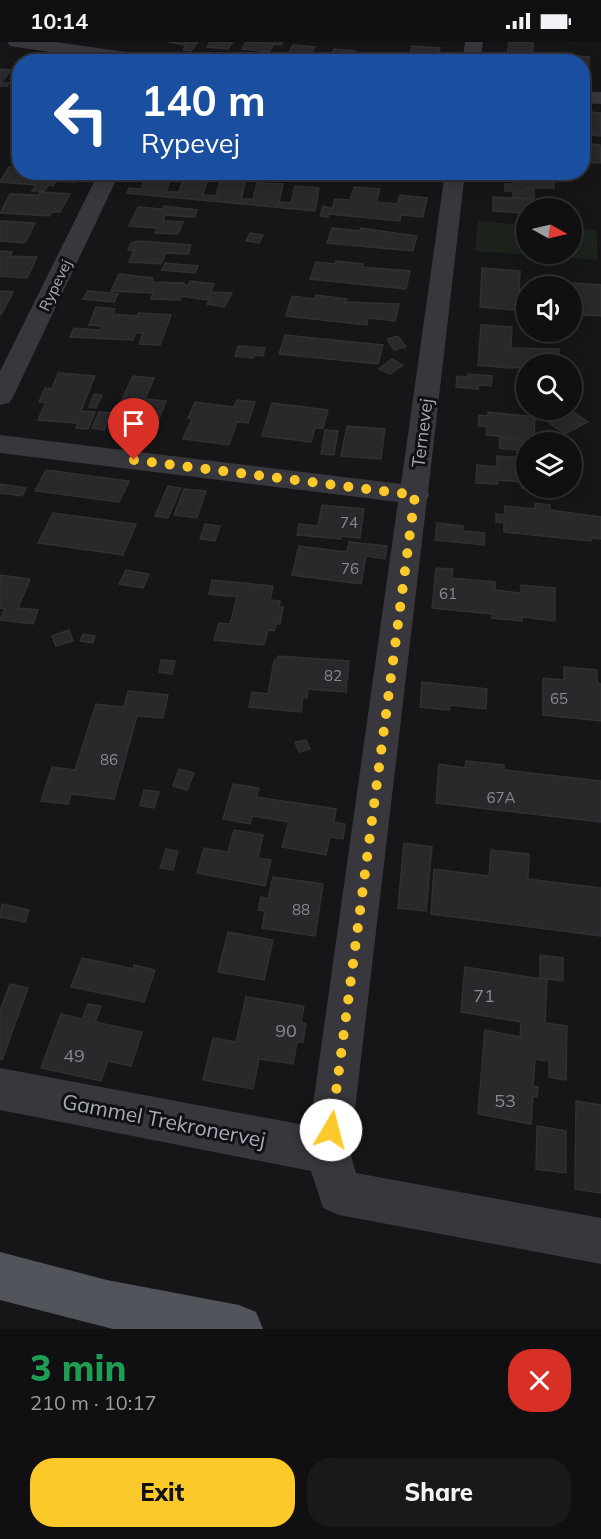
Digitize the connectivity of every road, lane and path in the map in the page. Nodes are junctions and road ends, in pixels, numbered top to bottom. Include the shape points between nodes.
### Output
1 (16, 42) edge
2 (104, 54) edge
3 (106, 180) edge
4 (454, 180) edge
5 (0, 396) edge
6 (0, 444) edge
7 (415, 495) junction
8 (0, 1089) edge
9 (334, 1172) junction
10 (601, 1241) edge
11 (0, 1276) edge
12 (239, 1329) edge

1 - 2 street
3 - 5 street, Rypevej
4 - 7 street, Ternevej
6 - 7 street
7 - 9 street, Ternevej
8 - 9 street, Gammel Trekronervej
9 - 10 street, Gammel Trekronervej
11 - 12 main road via 107,1304

